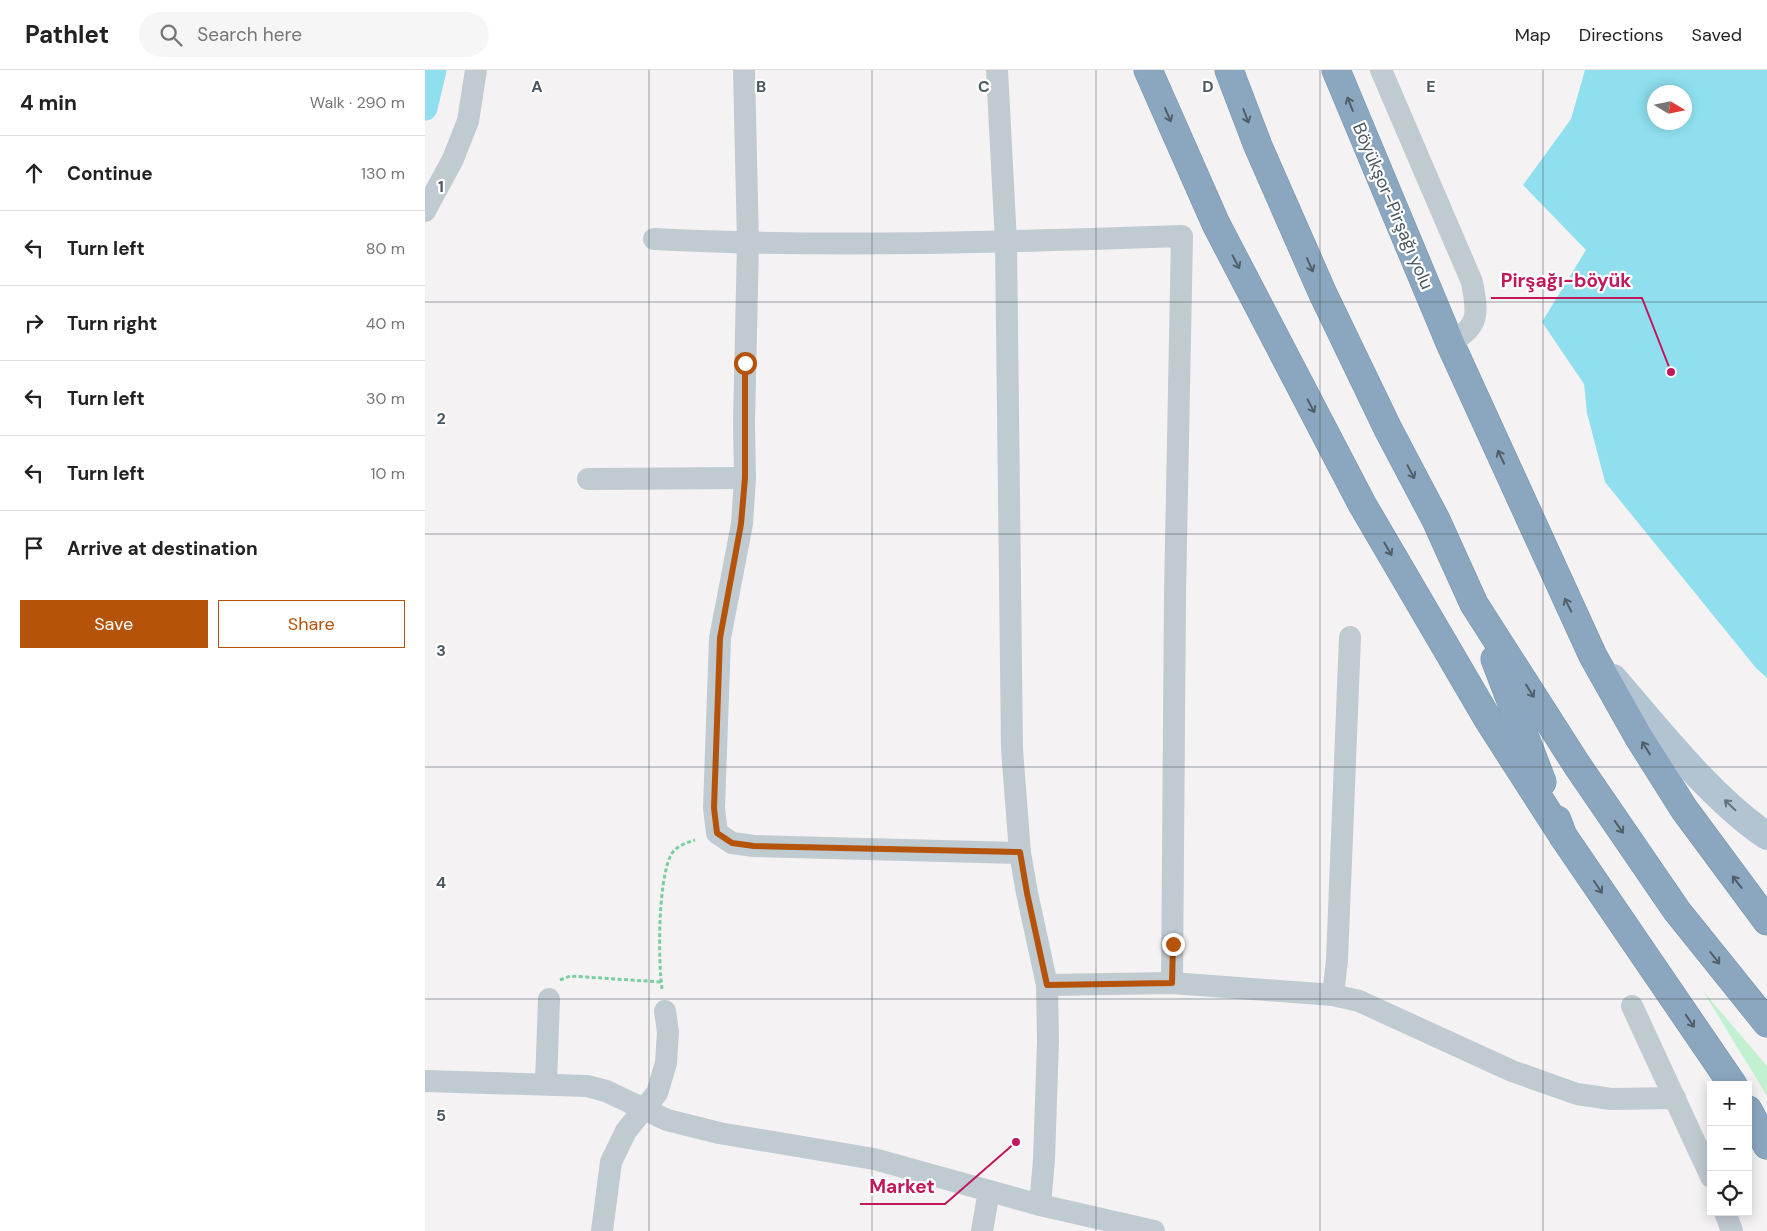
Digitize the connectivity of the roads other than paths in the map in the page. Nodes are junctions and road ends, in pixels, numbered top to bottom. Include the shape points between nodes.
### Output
1 (476, 70) edge
2 (744, 70) edge
3 (997, 70) edge
4 (1148, 70) edge
5 (1229, 70) edge
6 (1336, 70) edge
7 (1381, 70) edge
8 (425, 211) edge
9 (654, 238) dead end
10 (1007, 242) junction
11 (748, 244) junction
12 (1450, 343) junction
13 (745, 478) junction
14 (588, 479) dead end
15 (1474, 604) junction
16 (1350, 637) dead end
17 (1593, 656) junction
18 (1563, 836) junction
19 (1767, 836) edge
20 (1020, 852) junction
21 (1767, 921) edge
22 (1172, 983) junction
23 (1047, 985) junction
24 (1333, 995) junction
25 (549, 999) road end
26 (1632, 1006) dead end
27 (665, 1011) road end
28 (1767, 1023) edge
29 (425, 1081) edge
30 (1730, 1081) edge
31 (546, 1083) junction
32 (1675, 1098) junction
33 (645, 1109) junction
34 (1752, 1117) edge
35 (1767, 1145) edge
36 (1708, 1171) edge
37 (989, 1192) junction
38 (1040, 1204) junction
39 (1726, 1216) edge
40 (602, 1231) edge
41 (982, 1231) edge
42 (1154, 1231) edge
43 (1732, 1231) edge

1 - 8 street via 468,121 453,159
2 - 11 street
3 - 10 street
4 -> 18 highway via 1216,224 1362,504 1489,721
5 -> 15 highway via 1258,146 1319,285 1388,429 1437,520
12 -> 6 highway, Böyükşor-Pirşağı yolu
7 - 12 street via 1472,282 1476,303 1474,322 1467,333
9 - 11 street
10 - 11 street
10 - 20 street via 1012,749
10 - 22 street via 1182,236
11 - 13 street
17 -> 12 highway, Böyükşor-Pirşağı yolu
13 - 14 street
13 - 20 street via 741,524 720,638 714,808 717,833 732,843 754,846
15 - 18 highway
15 -> 28 highway via 1577,765 1677,911
16 - 24 street
19 -> 17 main road via 1749,824 1682,758
21 -> 17 highway, Böyükşor-Pirşağı yolu via 1684,809
18 -> 30 highway
20 - 23 street
22 - 23 street
22 - 24 street
23 - 38 street via 1047,1081
24 - 32 street via 1359,1001 1512,1071 1577,1094 1611,1099
25 - 31 street
26 - 32 street
27 - 33 street via 668,1032 666,1063 657,1092
29 - 31 street
31 - 33 street via 587,1086
32 - 36 street
33 - 37 street via 667,1120 711,1131 874,1160
33 - 40 street via 626,1131 611,1162
34 - 35 highway
37 - 38 street
37 - 41 street
38 - 42 street
39 - 43 street

